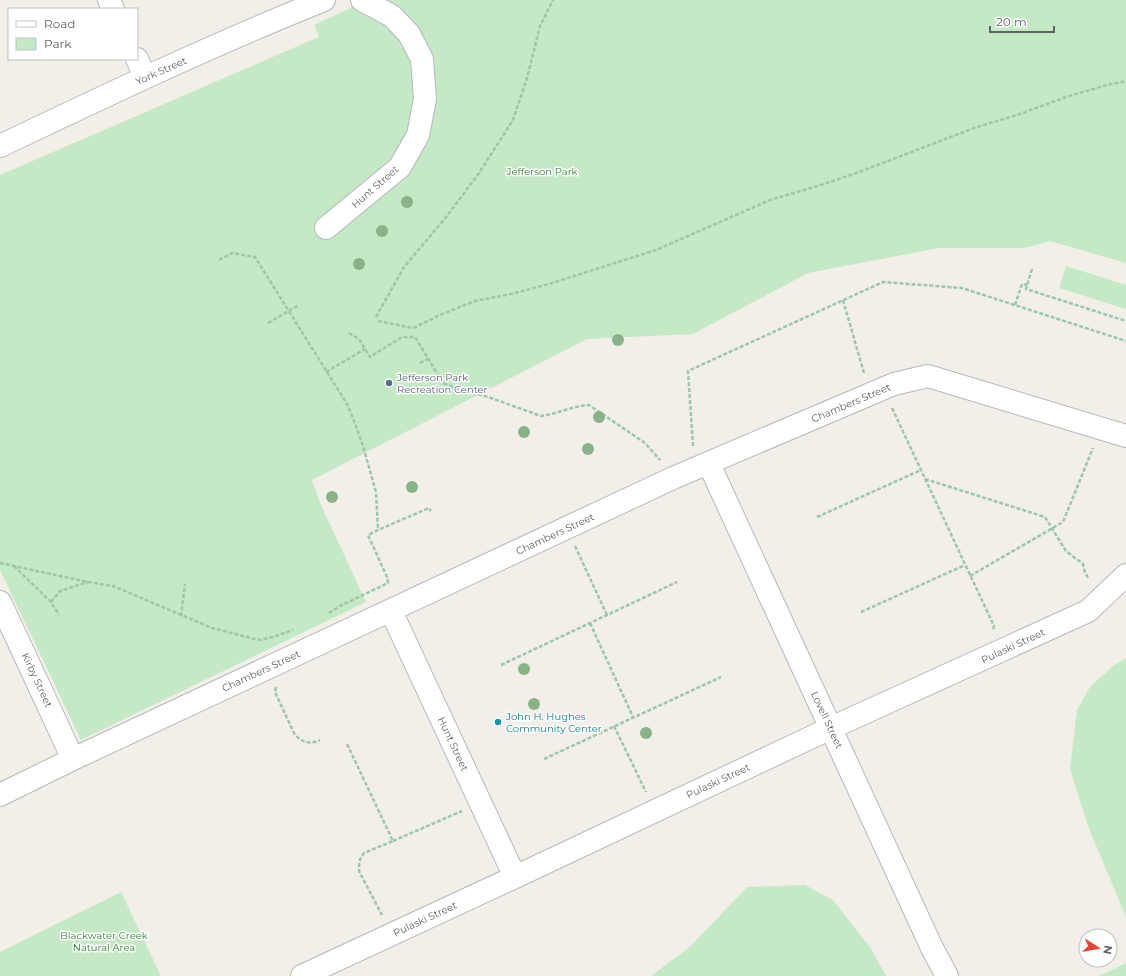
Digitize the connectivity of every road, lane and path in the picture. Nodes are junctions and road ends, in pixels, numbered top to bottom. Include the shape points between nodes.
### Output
1 (324, 0) edge
2 (362, 0) edge
3 (554, 0) edge
4 (141, 68) edge
5 (1126, 81) edge
6 (0, 146) edge
7 (326, 228) dead end
8 (219, 260) dead end
9 (1032, 269) dead end
10 (1027, 285) junction
11 (843, 300) junction
12 (299, 305) dead end
13 (1015, 305) junction
14 (288, 311) junction
15 (376, 317) dead end
16 (378, 321) dead end
17 (1126, 321) edge
18 (268, 323) dead end
19 (349, 333) dead end
20 (1126, 340) edge
21 (365, 349) junction
22 (428, 359) junction
23 (420, 363) dead end
24 (326, 372) junction
25 (864, 373) dead end
26 (891, 407) dead end
27 (1126, 436) edge
28 (1096, 442) dead end
29 (701, 458) junction
30 (660, 460) dead end
31 (921, 470) junction
32 (924, 479) junction
33 (431, 511) dead end
34 (817, 517) dead end
35 (1052, 528) junction
36 (378, 530) junction
37 (574, 544) dead end
38 (0, 563) edge
39 (965, 565) junction
40 (14, 566) junction
41 (1126, 575) edge
42 (970, 576) junction
43 (1096, 580) dead end
44 (88, 582) junction
45 (677, 582) dead end
46 (185, 584) dead end
47 (0, 602) edge
48 (51, 602) junction
49 (391, 611) junction
50 (861, 612) dead end
51 (327, 614) dead end
52 (59, 615) dead end
53 (607, 615) junction
54 (181, 616) junction
55 (590, 623) junction
56 (293, 630) dead end
57 (993, 636) dead end
58 (501, 665) dead end
59 (721, 677) dead end
60 (276, 687) dead end
61 (633, 718) junction
62 (614, 726) junction
63 (831, 728) junction
64 (320, 740) dead end
65 (347, 744) dead end
66 (73, 759) junction
67 (544, 759) dead end
68 (0, 795) edge
69 (648, 797) dead end
70 (463, 811) dead end
71 (393, 841) junction
72 (515, 877) junction
73 (384, 916) dead end
74 (302, 976) edge
75 (947, 976) edge

1 - 4 street, York Street
2 - 7 street, Hunt Street via 392,16 409,34 422,59 424,98 418,135 400,167
3 - 15 path via 540,26 513,120 479,173 404,267
4 - 6 street, York Street
5 - 16 path via 1066,97 974,128 854,174 770,200 656,250 549,284 475,301 440,314 413,328
8 - 14 path via 232,253 255,257
9 - 10 path
10 - 13 path via 1022,284
10 - 17 path via 1026,289
11 - 13 path via 883,282 962,288
11 - 25 path
11 - 29 path via 688,371
12 - 14 path
13 - 20 path
14 - 18 path
14 - 24 path
19 - 21 path via 359,339
21 - 22 path via 370,357 402,337 415,337
21 - 24 path
22 - 23 path
22 - 30 path via 443,383 541,416 589,405 645,443
24 - 36 path via 347,404 363,446 376,492
26 - 31 path
27 - 29 street, Chambers Street via 928,376 894,384
28 - 35 path via 1063,522
29 - 49 street, Chambers Street via 673,478
29 - 63 street, Lovell Street
31 - 32 path
31 - 34 path
32 - 35 path via 1045,517
32 - 39 path
33 - 36 path via 429,508
35 - 42 path
35 - 43 path via 1066,551 1083,564 1084,572 1091,580
36 - 51 path via 368,535 388,584
37 - 53 path
38 - 40 path
39 - 42 path
39 - 50 path
40 - 44 path
40 - 48 path
41 - 63 street, Pulaski Street via 1088,611
42 - 57 path via 994,626
44 - 48 path via 60,591
44 - 54 path via 113,586
45 - 53 path
46 - 54 path
47 - 66 street, Kirby Street
48 - 52 path
49 - 66 street, Chambers Street
49 - 72 street, Hunt Street
53 - 55 path
54 - 56 path via 212,628 259,640
55 - 58 path
55 - 61 path
59 - 61 path
60 - 64 path via 275,692 298,738 312,743
61 - 62 path
62 - 67 path
62 - 69 path
63 - 72 street, Pulaski Street
63 - 75 street, Lovell Street
65 - 71 path
66 - 68 street, Chambers Street
70 - 71 path
71 - 73 path via 364,853 359,863 359,871
72 - 74 street, Pulaski Street

